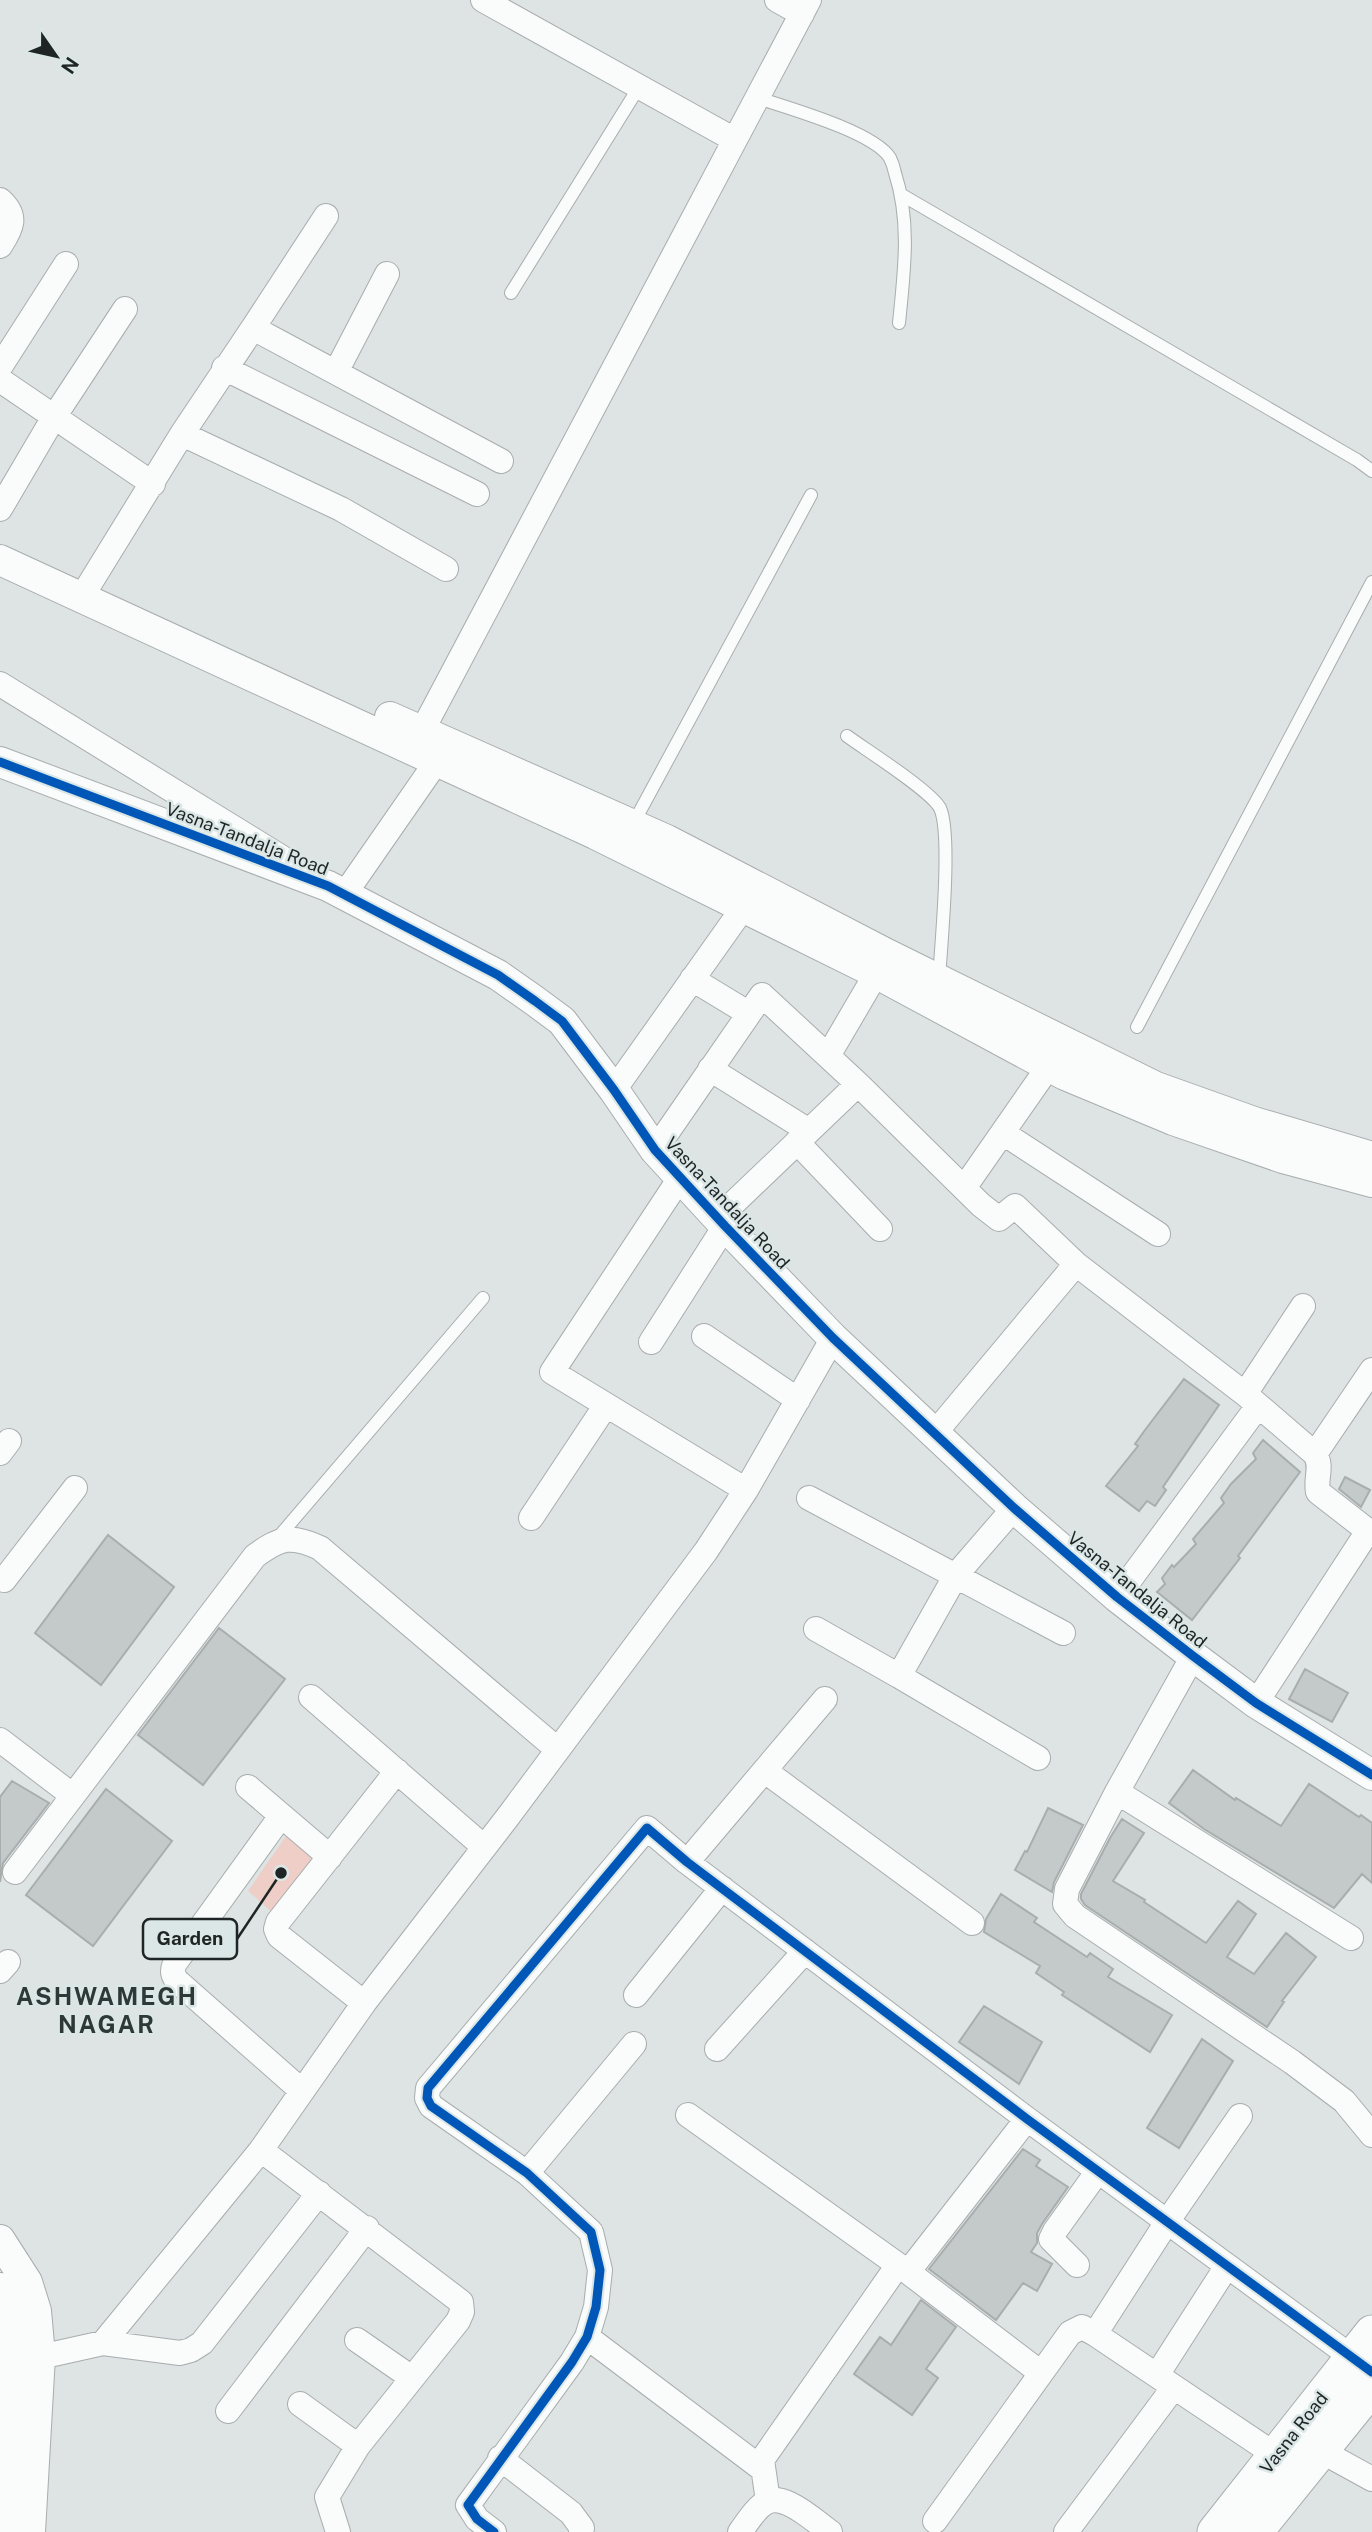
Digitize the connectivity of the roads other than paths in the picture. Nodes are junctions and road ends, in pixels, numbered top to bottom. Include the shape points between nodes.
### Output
1 (483, 0) edge
2 (777, 0) edge
3 (805, 7) edge
4 (639, 87) junction
5 (758, 98) junction
6 (735, 140) junction
7 (902, 195) junction
8 (0, 200) edge
9 (326, 216) dead end
10 (0, 246) edge
11 (66, 264) dead end
12 (387, 274) dead end
13 (511, 293) dead end
14 (125, 309) dead end
15 (899, 323) dead end
16 (253, 328) junction
17 (0, 366) edge
18 (224, 368) junction
19 (336, 372) junction
20 (0, 380) edge
21 (54, 417) junction
22 (183, 434) junction
23 (502, 461) dead end
24 (1372, 471) edge
25 (152, 484) junction
26 (477, 494) dead end
27 (811, 495) dead end
28 (0, 509) edge
29 (14, 564) edge
30 (446, 569) dead end
31 (1372, 582) edge
32 (89, 585) junction
33 (0, 684) edge
34 (422, 731) junction
35 (847, 736) dead end
36 (437, 761) junction
37 (0, 762) edge
38 (633, 824) junction
39 (336, 891) junction
40 (743, 908) junction
41 (876, 974) junction
42 (692, 979) junction
43 (939, 980) junction
44 (748, 1013) junction
45 (1137, 1027) dead end
46 (828, 1056) junction
47 (1049, 1066) junction
48 (710, 1069) junction
49 (858, 1084) junction
50 (614, 1090) junction
51 (1003, 1133) junction
52 (803, 1137) junction
53 (655, 1150) junction
54 (1372, 1157) edge
55 (680, 1178) junction
56 (1372, 1182) edge
57 (964, 1188) junction
58 (721, 1222) junction
59 (880, 1229) dead end
60 (1158, 1234) dead end
61 (1076, 1264) junction
62 (483, 1298) dead end
63 (1303, 1306) dead end
64 (704, 1336) dead end
65 (833, 1338) junction
66 (651, 1342) dead end
67 (1372, 1370) edge
68 (798, 1399) junction
69 (1252, 1400) junction
70 (607, 1405) junction
71 (934, 1434) junction
72 (1315, 1454) junction
73 (75, 1488) dead end
74 (746, 1490) junction
75 (808, 1498) dead end
76 (1014, 1508) junction
77 (531, 1518) dead end
78 (1370, 1532) edge
79 (275, 1542) junction
80 (956, 1575) junction
81 (0, 1578) edge
82 (1117, 1597) junction
83 (816, 1629) dead end
84 (1063, 1633) dead end
85 (1193, 1656) junction
86 (899, 1676) junction
87 (311, 1697) dead end
88 (825, 1699) dead end
89 (1256, 1703) junction
90 (0, 1740) edge
91 (557, 1749) junction
92 (1038, 1758) dead end
93 (765, 1771) junction
94 (397, 1772) junction
95 (1372, 1775) edge
96 (248, 1787) dead end
97 (1117, 1792) junction
98 (72, 1795) junction
99 (281, 1816) junction
100 (484, 1847) junction
101 (330, 1857) junction
102 (687, 1862) junction
103 (15, 1872) dead end
104 (722, 1888) junction
105 (972, 1923) dead end
106 (1351, 1938) dead end
107 (805, 1951) junction
108 (636, 1994) dead end
109 (364, 2003) junction
110 (634, 2044) dead end
111 (717, 2049) dead end
112 (302, 2091) junction
113 (688, 2115) dead end
114 (1240, 2116) dead end
115 (1027, 2119) junction
116 (1372, 2135) edge
117 (261, 2150) junction
118 (1098, 2171) junction
119 (527, 2173) junction
120 (319, 2193) junction
121 (1167, 2222) junction
122 (367, 2228) junction
123 (0, 2240) edge
124 (1077, 2264) dead end
125 (1227, 2266) junction
126 (903, 2268) junction
127 (0, 2288) edge
128 (1095, 2334) junction
129 (587, 2337) junction
130 (357, 2340) dead end
131 (103, 2343) junction
132 (1365, 2354) edge
133 (27, 2359) junction
134 (1041, 2373) junction
135 (412, 2378) junction
136 (1166, 2381) junction
137 (1372, 2387) edge
138 (300, 2404) dead end
139 (228, 2411) dead end
140 (5, 2443) edge
141 (358, 2446) junction
142 (1321, 2451) junction
143 (1277, 2456) junction
144 (500, 2458) junction
145 (761, 2468) junction
146 (1372, 2479) edge
147 (768, 2501) junction
148 (935, 2521) dead end
149 (5, 2532) edge
150 (30, 2532) edge
151 (338, 2532) edge
152 (494, 2532) edge
153 (581, 2532) edge
154 (740, 2532) edge
155 (830, 2532) edge
156 (1066, 2532) edge
157 (1215, 2532) edge
158 (1255, 2532) edge

1 - 4 street
2 - 3 street
3 - 5 street
4 - 6 street
4 - 13 lane
5 - 6 street
5 - 7 lane via 867,139 890,157
6 - 34 street
7 - 15 lane via 906,260
7 - 24 lane
8 - 10 street via 12,219
9 - 16 street
11 - 17 street
12 - 19 street
14 - 21 street
16 - 18 street
16 - 19 street
18 - 22 street
18 - 26 street
19 - 23 street
20 - 21 street
21 - 25 street
21 - 28 street
22 - 25 street
22 - 30 street via 341,509
25 - 32 street
27 - 38 lane
29 - 32 street
29 - 36 street
31 - 45 lane
32 - 34 street
33 - 39 street
34 - 38 street
35 - 43 lane via 928,794 939,807 945,862
36 - 39 street
36 - 40 street
37 - 39 street, Vasna-Tandalja Road
38 - 43 street
39 - 50 street, Vasna-Tandalja Road via 498,975 535,1001 562,1021
40 - 41 street
40 - 42 street
41 - 46 street
41 - 47 street
42 - 44 street
42 - 50 street
43 - 54 street via 1156,1087
44 - 46 street via 762,995
44 - 48 street
46 - 49 street
47 - 51 street
47 - 56 street via 1173,1120 1283,1158
48 - 52 street
48 - 53 street
49 - 52 street
49 - 57 street
50 - 53 street, Vasna-Tandalja Road
51 - 57 street
51 - 60 street
52 - 58 street
52 - 59 street
53 - 55 street, Vasna-Tandalja Road
55 - 58 street, Vasna-Tandalja Road
55 - 70 street via 552,1372
57 - 61 street via 999,1219 1016,1206
58 - 65 street, Vasna-Tandalja Road
58 - 66 street
61 - 69 street
61 - 71 street
62 - 79 lane
63 - 69 street
64 - 68 street
65 - 68 street
65 - 71 street, Vasna-Tandalja Road
67 - 72 street
68 - 74 street
69 - 72 street
69 - 82 street
70 - 74 street
70 - 77 street
71 - 76 street, Vasna-Tandalja Road
72 - 78 street via 1320,1461 1318,1492
73 - 81 street via 4,1580
74 - 91 street via 668,1605
75 - 80 street
76 - 80 street
76 - 82 street, Vasna-Tandalja Road
78 - 89 street
79 - 91 street via 293,1539 320,1548
79 - 98 street via 255,1556
80 - 84 street
80 - 86 street
82 - 85 street, Vasna-Tandalja Road
83 - 86 street
85 - 89 street, Vasna-Tandalja Road
85 - 97 street
86 - 92 street
87 - 94 street
88 - 93 street
89 - 95 street, Vasna-Tandalja Road
90 - 98 street
91 - 100 street
93 - 102 street
93 - 105 street
94 - 100 street
94 - 101 street
96 - 99 street
97 - 106 street
97 - 116 street via 1067,1889 1065,1904 1075,1916 1344,2101
98 - 103 street
99 - 101 street
99 - 112 street via 175,1962 173,1976
100 - 109 street
101 - 109 street via 276,1929
102 - 104 street
102 - 119 street via 647,1828 428,2088 431,2106
104 - 107 street
104 - 108 street
107 - 111 street
107 - 115 street
109 - 112 street
110 - 119 street
112 - 117 street
113 - 126 street
114 - 121 street
115 - 118 street
115 - 126 street
117 - 120 street
117 - 131 street
118 - 121 street
118 - 124 street via 1051,2239
119 - 129 street via 592,2232 600,2270
120 - 122 street
120 - 131 street via 202,2343 180,2353
121 - 125 street
121 - 128 street
122 - 135 street via 461,2302 457,2321
122 - 139 street
123 - 133 street via 20,2268 36,2311
125 - 132 street
125 - 136 street
126 - 134 street
126 - 145 street via 762,2460
127 - 133 street
128 - 134 street via 1082,2327 1070,2333
128 - 136 street
129 - 144 street
129 - 145 street
130 - 135 street
131 - 133 street
132 - 143 main road, Vasna Road
133 - 140 street
133 - 150 street
134 - 148 street
135 - 141 street
136 - 143 street
136 - 156 street
137 - 142 main road, Vasna Road
138 - 141 street
140 - 149 street
141 - 151 street via 327,2497
142 - 146 street
142 - 158 main road, Vasna Road
143 - 157 main road, Vasna Road
144 - 152 street via 468,2504 477,2519
144 - 153 street via 571,2513
145 - 147 street
147 - 154 street
147 - 155 street via 786,2502

